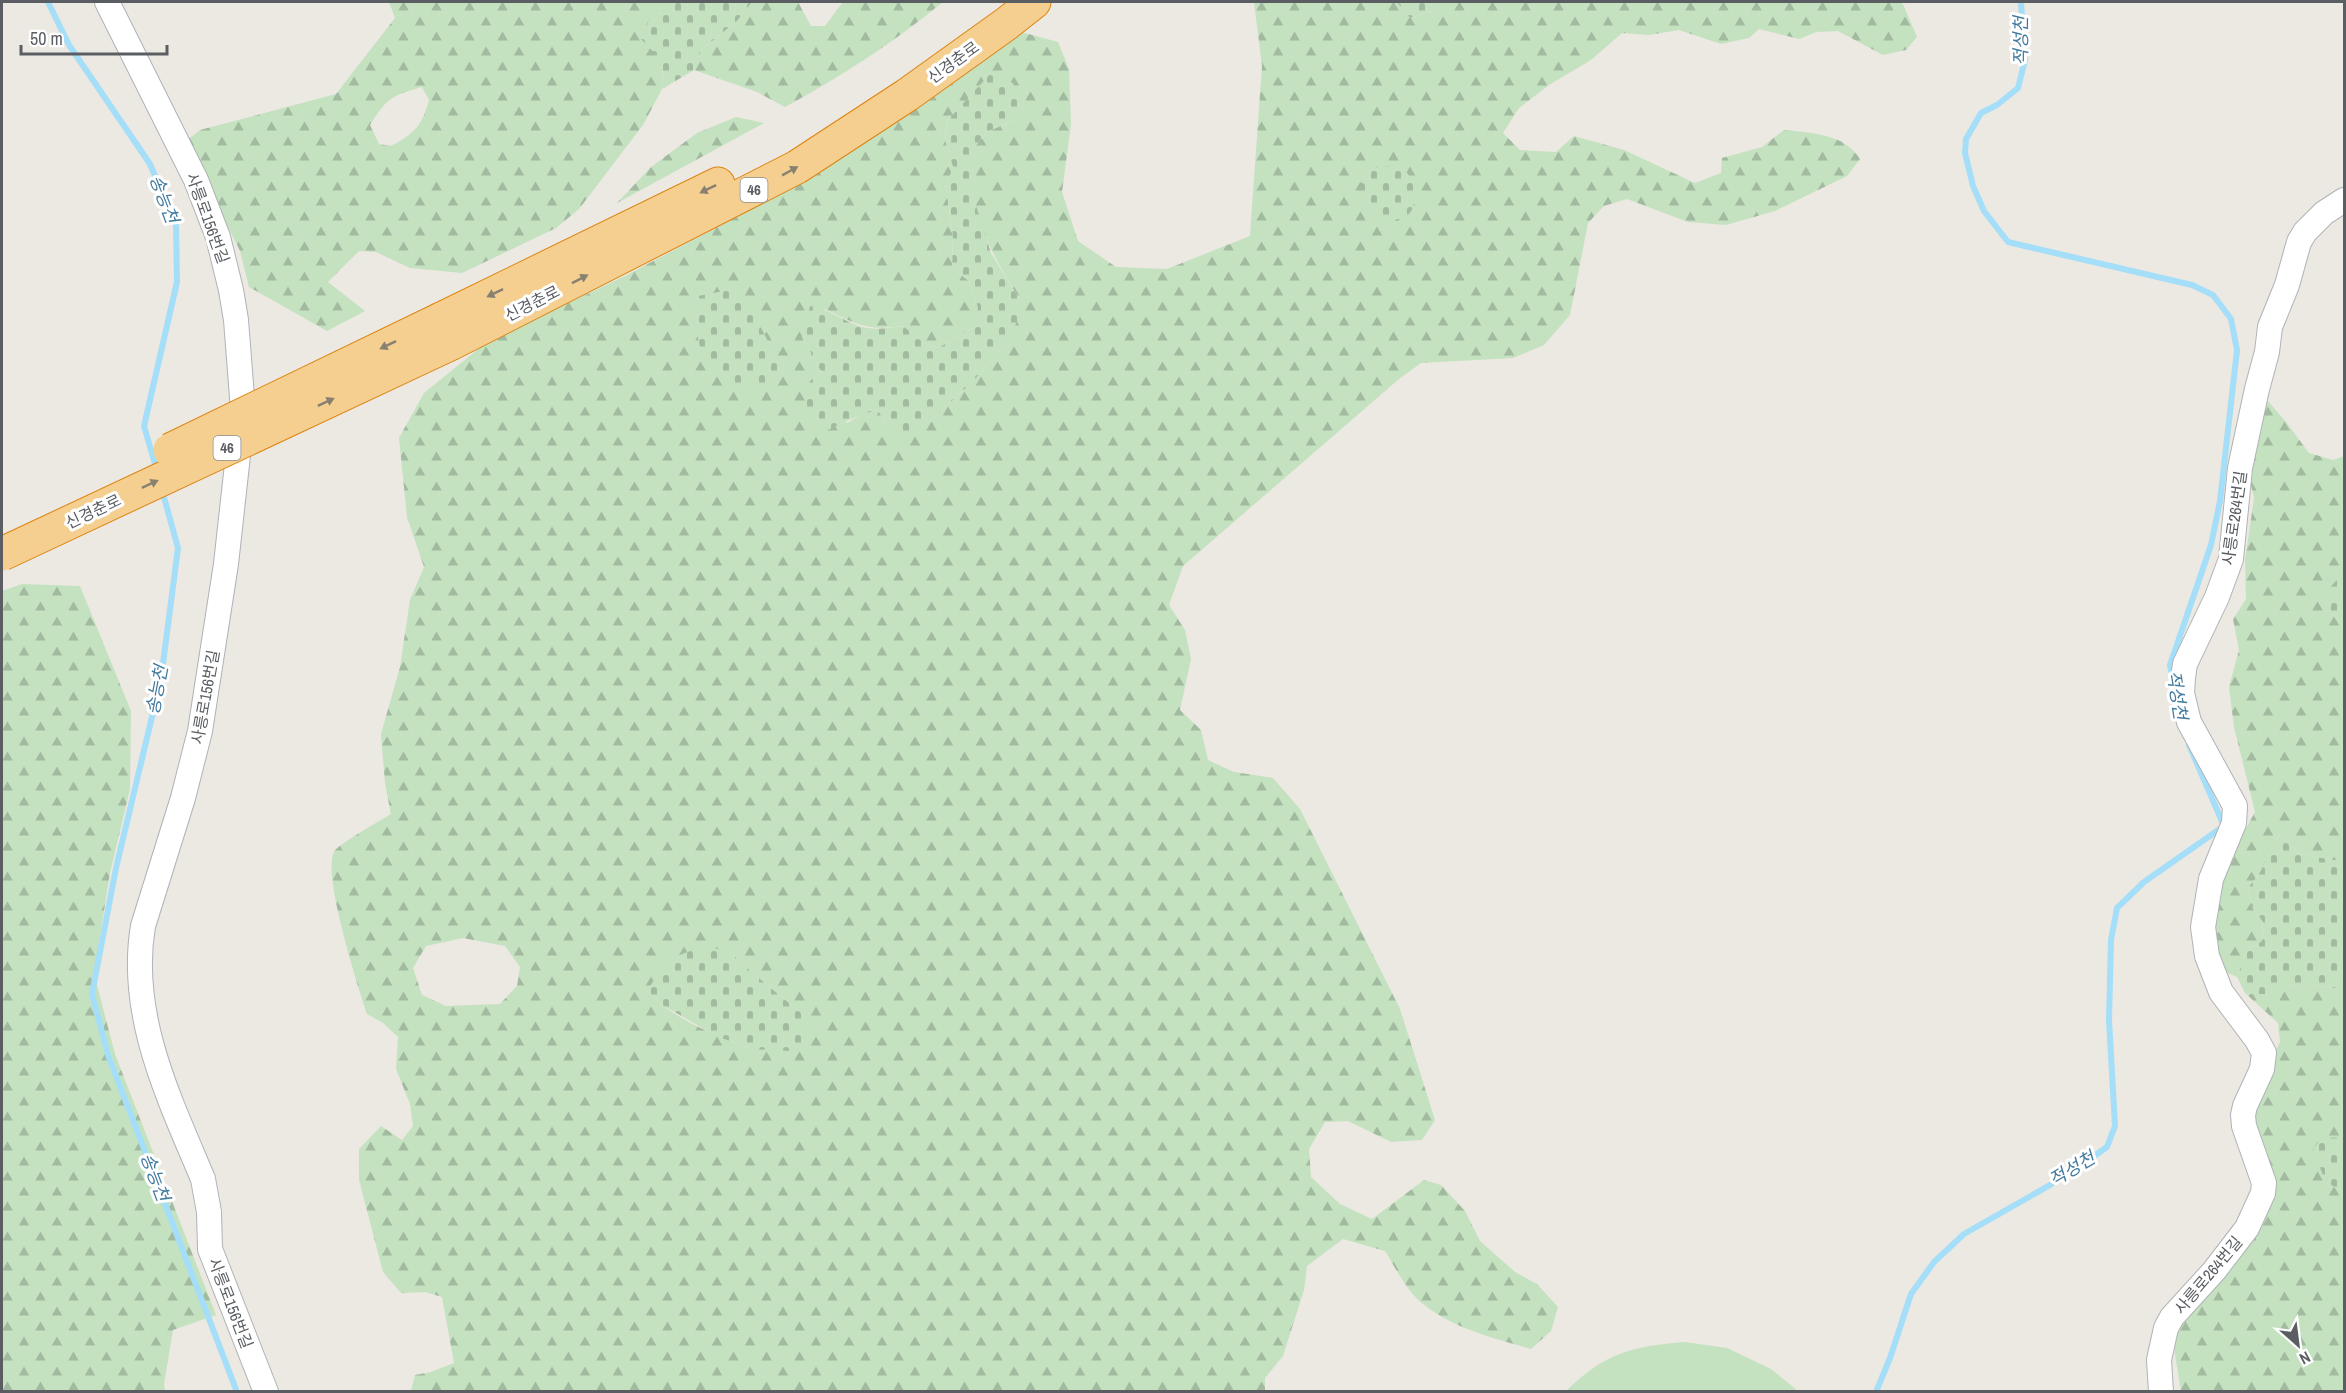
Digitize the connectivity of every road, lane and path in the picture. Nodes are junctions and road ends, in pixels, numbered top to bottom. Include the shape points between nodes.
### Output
1 (107, 2) edge
2 (1005, 2) edge
3 (1034, 2) edge
4 (2344, 200) edge
5 (447, 331) junction
6 (2, 531) edge
7 (2, 554) edge
8 (266, 1392) edge
9 (2161, 1392) edge

1 - 8 street, 사릉로156번길 via 204,198 226,266 236,320 243,410 208,691 186,786 143,926 140,970 145,1016 159,1074 205,1186 210,1249
2 -> 5 highway, 신경춘로 / 46 via 876,94 748,170
5 -> 3 highway, 신경춘로 / 46 via 797,168 907,95
4 - 9 street, 사릉로264번길 via 2324,213 2299,242 2270,327 2240,468 2231,559 2185,664 2182,693 2189,722 2235,806 2234,823 2211,879 2203,927 2207,956 2221,992 2264,1053 2262,1069 2243,1115 2264,1183 2247,1228 2166,1328 2159,1360
5 -> 6 highway, 신경춘로 / 46, bridge
7 -> 5 highway, 신경춘로 / 46, bridge

